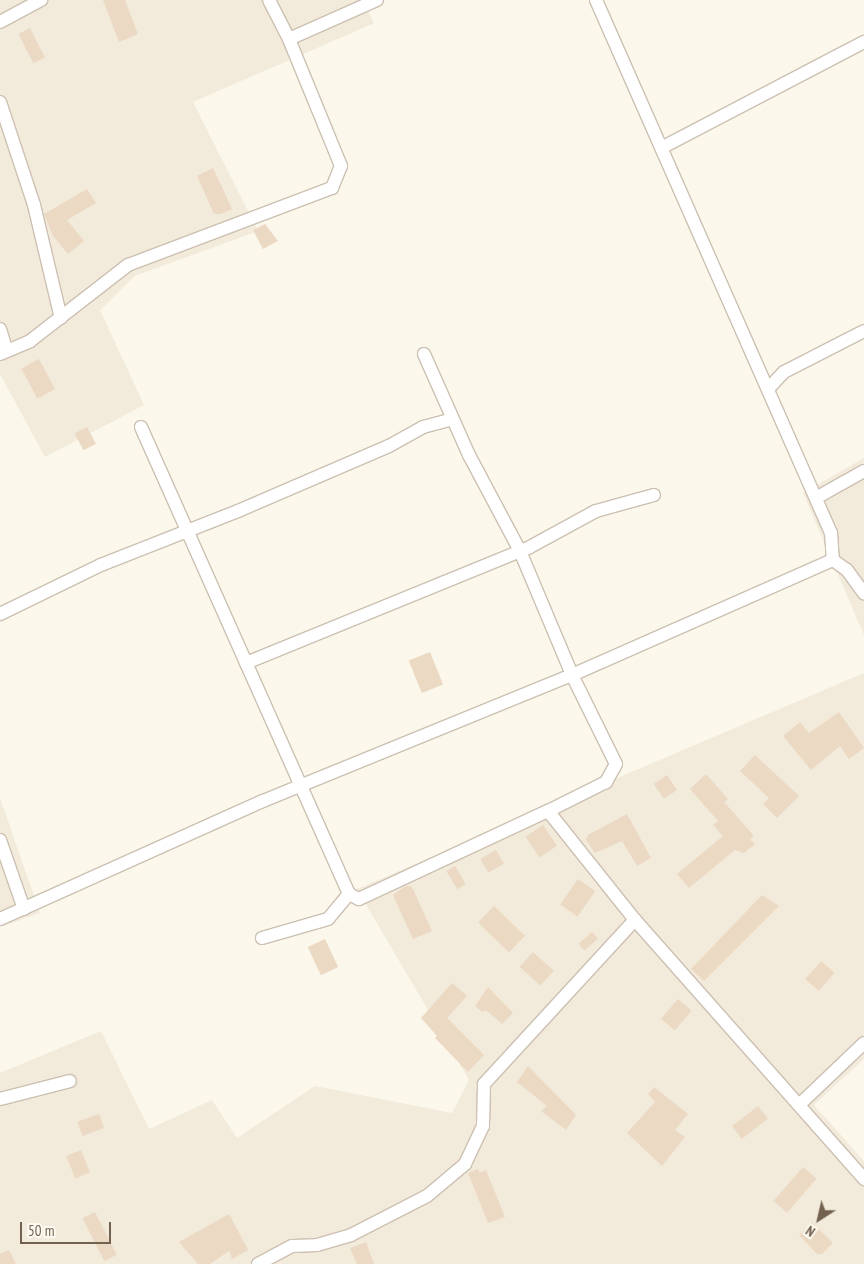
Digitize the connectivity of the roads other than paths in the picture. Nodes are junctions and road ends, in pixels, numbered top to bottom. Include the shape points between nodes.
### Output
1 (40, 0) edge
2 (269, 0) edge
3 (377, 0) edge
4 (596, 0) edge
5 (0, 22) edge
6 (289, 40) junction
7 (864, 42) edge
8 (0, 102) edge
9 (663, 147) junction
10 (61, 318) junction
11 (0, 329) edge
12 (864, 331) edge
13 (3, 351) edge
14 (424, 354) dead end
15 (769, 388) junction
16 (452, 419) junction
17 (141, 427) dead end
18 (864, 471) edge
19 (654, 495) dead end
20 (816, 498) junction
21 (186, 530) junction
22 (520, 551) junction
23 (833, 560) junction
24 (864, 593) edge
25 (0, 614) edge
26 (246, 663) junction
27 (572, 674) junction
28 (302, 785) junction
29 (548, 811) junction
30 (0, 840) edge
31 (349, 894) junction
32 (24, 909) junction
33 (0, 919) edge
34 (635, 920) junction
35 (262, 938) dead end
36 (864, 1043) edge
37 (70, 1082) dead end
38 (0, 1099) edge
39 (799, 1105) junction
40 (864, 1179) edge
41 (258, 1264) edge

1 - 5 street
2 - 6 street
3 - 6 street
4 - 9 street
6 - 10 street via 341,166 332,188 128,265
7 - 9 street
8 - 10 street via 34,205
9 - 15 street
10 - 13 street via 30,341
11 - 13 street
12 - 15 street via 784,372
14 - 16 street
15 - 20 street
16 - 21 street via 423,426 389,446
16 - 22 street
17 - 21 street
18 - 20 street
19 - 22 street via 596,511
20 - 23 street via 834,546
21 - 25 street via 101,565
21 - 26 street
22 - 26 street
22 - 27 street
23 - 24 street via 847,570
23 - 27 street
26 - 28 street
27 - 28 street
27 - 29 street via 616,764 606,782
28 - 31 street
28 - 32 street
29 - 31 street via 359,899
29 - 34 street
30 - 32 street
31 - 35 street via 328,919
32 - 33 street
34 - 39 street
34 - 41 street via 569,996 484,1084 483,1126 465,1164 427,1196 351,1235 316,1245 292,1246
36 - 39 street
37 - 38 street
39 - 40 street

